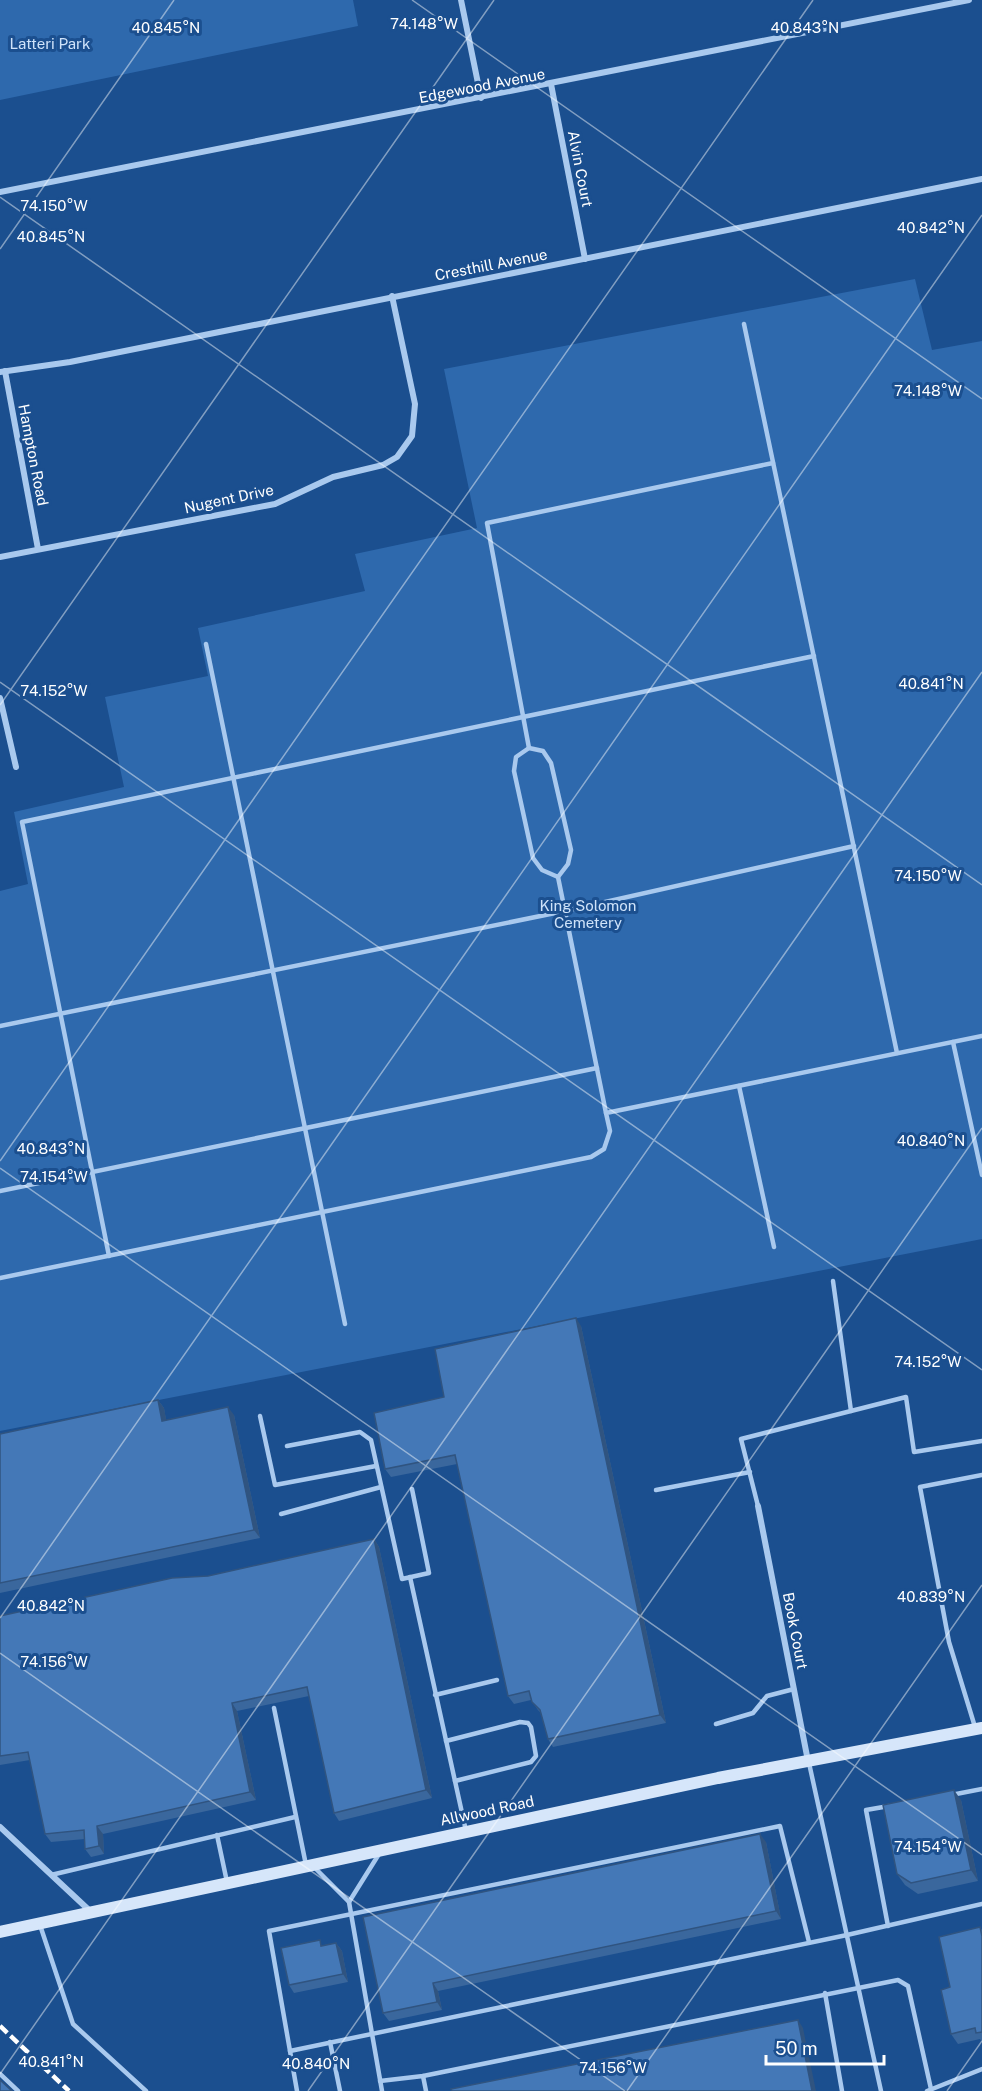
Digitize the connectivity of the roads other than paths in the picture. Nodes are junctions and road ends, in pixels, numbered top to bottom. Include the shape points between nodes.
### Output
1 (461, 0) edge
2 (969, 0) edge
3 (551, 84) junction
4 (481, 98) junction
5 (982, 179) edge
6 (0, 192) edge
7 (585, 259) junction
8 (392, 296) junction
9 (744, 324) dead end
10 (3, 371) edge
11 (773, 463) junction
12 (38, 549) junction
13 (0, 557) edge
14 (206, 644) dead end
15 (814, 656) junction
16 (0, 698) edge
17 (524, 717) junction
18 (529, 748) junction
19 (16, 767) dead end
20 (233, 778) junction
21 (854, 846) junction
22 (558, 877) junction
23 (565, 911) junction
24 (273, 969) junction
25 (60, 1013) junction
26 (0, 1026) edge
27 (982, 1036) edge
28 (953, 1042) junction
29 (897, 1053) junction
30 (597, 1068) junction
31 (739, 1086) junction
32 (606, 1113) junction
33 (306, 1130) junction
34 (93, 1173) junction
35 (982, 1175) edge
36 (0, 1191) edge
37 (323, 1212) junction
38 (774, 1247) dead end
39 (109, 1256) junction
40 (0, 1278) edge
41 (833, 1281) dead end
42 (345, 1324) dead end
43 (851, 1411) junction
44 (260, 1416) dead end
45 (982, 1441) edge
46 (287, 1446) dead end
47 (376, 1466) junction
48 (750, 1472) junction
49 (982, 1475) edge
50 (381, 1487) junction
51 (412, 1490) dead end
52 (656, 1490) dead end
53 (758, 1506) joint
54 (282, 1514) dead end
55 (410, 1577) junction
56 (496, 1680) dead end
57 (794, 1689) junction
58 (435, 1695) junction
59 (274, 1708) edge
60 (716, 1724) dead end
61 (979, 1729) edge
62 (446, 1741) junction
63 (808, 1761) junction
64 (455, 1781) junction
65 (982, 1789) edge
66 (947, 1795) edge
67 (901, 1804) edge
68 (296, 1816) junction
69 (0, 1827) edge
70 (466, 1831) junction
71 (217, 1835) junction
72 (382, 1850) junction
73 (308, 1865) junction
74 (51, 1875) junction
75 (226, 1882) junction
76 (349, 1902) junction
77 (982, 1904) edge
78 (90, 1911) junction
79 (351, 1916) junction
80 (39, 1923) junction
81 (888, 1926) junction
82 (0, 1932) edge
83 (847, 1935) junction
84 (809, 1942) junction
85 (858, 1986) junction
86 (825, 1993) junction
87 (371, 2033) junction
88 (330, 2042) junction
89 (290, 2051) junction
90 (982, 2069) edge
91 (0, 2074) edge
92 (423, 2076) junction
93 (380, 2081) junction
94 (929, 2090) edge
95 (18, 2091) edge
96 (146, 2091) edge
97 (297, 2091) edge
98 (340, 2091) edge
99 (382, 2091) edge
100 (426, 2091) edge
101 (842, 2091) edge
102 (881, 2091) edge

1 - 4 street
2 - 3 street, Edgewood Avenue
3 - 4 street, Edgewood Avenue
3 - 7 street, Alvin Court
4 - 6 street, Edgewood Avenue
5 - 7 street, Cresthill Avenue
7 - 8 street, Cresthill Avenue
8 - 10 street, Cresthill Avenue via 70,362
8 - 12 street, Nugent Drive via 415,404 412,436 397,457 383,465 333,477 275,504
9 - 11 lane
10 - 12 street, Hampton Road
11 - 15 lane
11 - 17 lane via 487,523
12 - 13 street, Nugent Drive
14 - 20 lane
15 - 17 lane
15 - 21 lane
16 - 19 street
17 - 18 lane
17 - 20 lane
18 - 22 lane via 543,751 552,763 571,850 568,864
18 - 22 lane via 516,757 514,771 533,858 542,870
20 - 24 lane
20 - 25 lane via 22,822
21 - 23 lane
21 - 29 lane
22 - 23 lane
23 - 24 lane
23 - 30 lane
24 - 25 lane
24 - 33 lane
25 - 26 lane
25 - 34 lane
27 - 28 lane
28 - 29 lane
28 - 35 lane
29 - 31 lane
30 - 32 lane
30 - 33 lane
31 - 32 lane
31 - 38 lane
32 - 37 lane via 610,1131 604,1149 591,1157
33 - 34 lane
33 - 37 lane
34 - 36 lane
34 - 39 lane
37 - 39 lane
37 - 42 lane
39 - 40 lane
41 - 43 lane
43 - 45 lane via 906,1397 914,1452
43 - 48 lane via 741,1439
44 - 47 lane via 275,1485
46 - 47 lane via 360,1432 370,1440
47 - 50 lane
48 - 52 lane
48 - 53 lane
49 - 61 lane via 920,1487 949,1642
50 - 54 lane
50 - 55 lane via 402,1579
51 - 55 lane via 429,1573
53 - 57 street, Book Court
55 - 58 lane
56 - 58 lane
57 - 60 lane via 767,1696 753,1713
57 - 63 street, Book Court
58 - 62 lane
59 - 68 lane
61 - 63 main road, Allwood Road
62 - 64 lane
62 - 64 lane via 520,1722 531,1727 536,1756 531,1762
63 - 70 main road, Allwood Road
63 - 83 lane
64 - 70 lane
65 - 66 lane
67 - 81 lane via 866,1810
68 - 71 lane
68 - 73 lane
69 - 74 street
70 - 72 main road, Allwood Road
71 - 74 lane
71 - 75 lane
72 - 73 main road, Allwood Road
72 - 76 lane
73 - 75 main road, Allwood Road
73 - 76 lane
74 - 78 street
75 - 78 main road, Allwood Road
76 - 79 lane
77 - 81 lane
78 - 80 main road, Allwood Road
79 - 84 lane via 780,1826
79 - 87 lane
79 - 89 lane via 269,1931
80 - 82 main road, Allwood Road
80 - 96 lane via 73,2024
81 - 83 lane
83 - 84 lane
83 - 85 lane
84 - 87 lane
85 - 86 lane
85 - 94 lane via 898,1980 908,1986
85 - 102 lane
86 - 92 lane
86 - 101 lane
87 - 88 lane
87 - 93 lane
88 - 89 lane
88 - 98 lane
89 - 97 lane
90 - 94 lane
91 - 95 lane
92 - 93 lane
92 - 100 lane
93 - 99 lane

